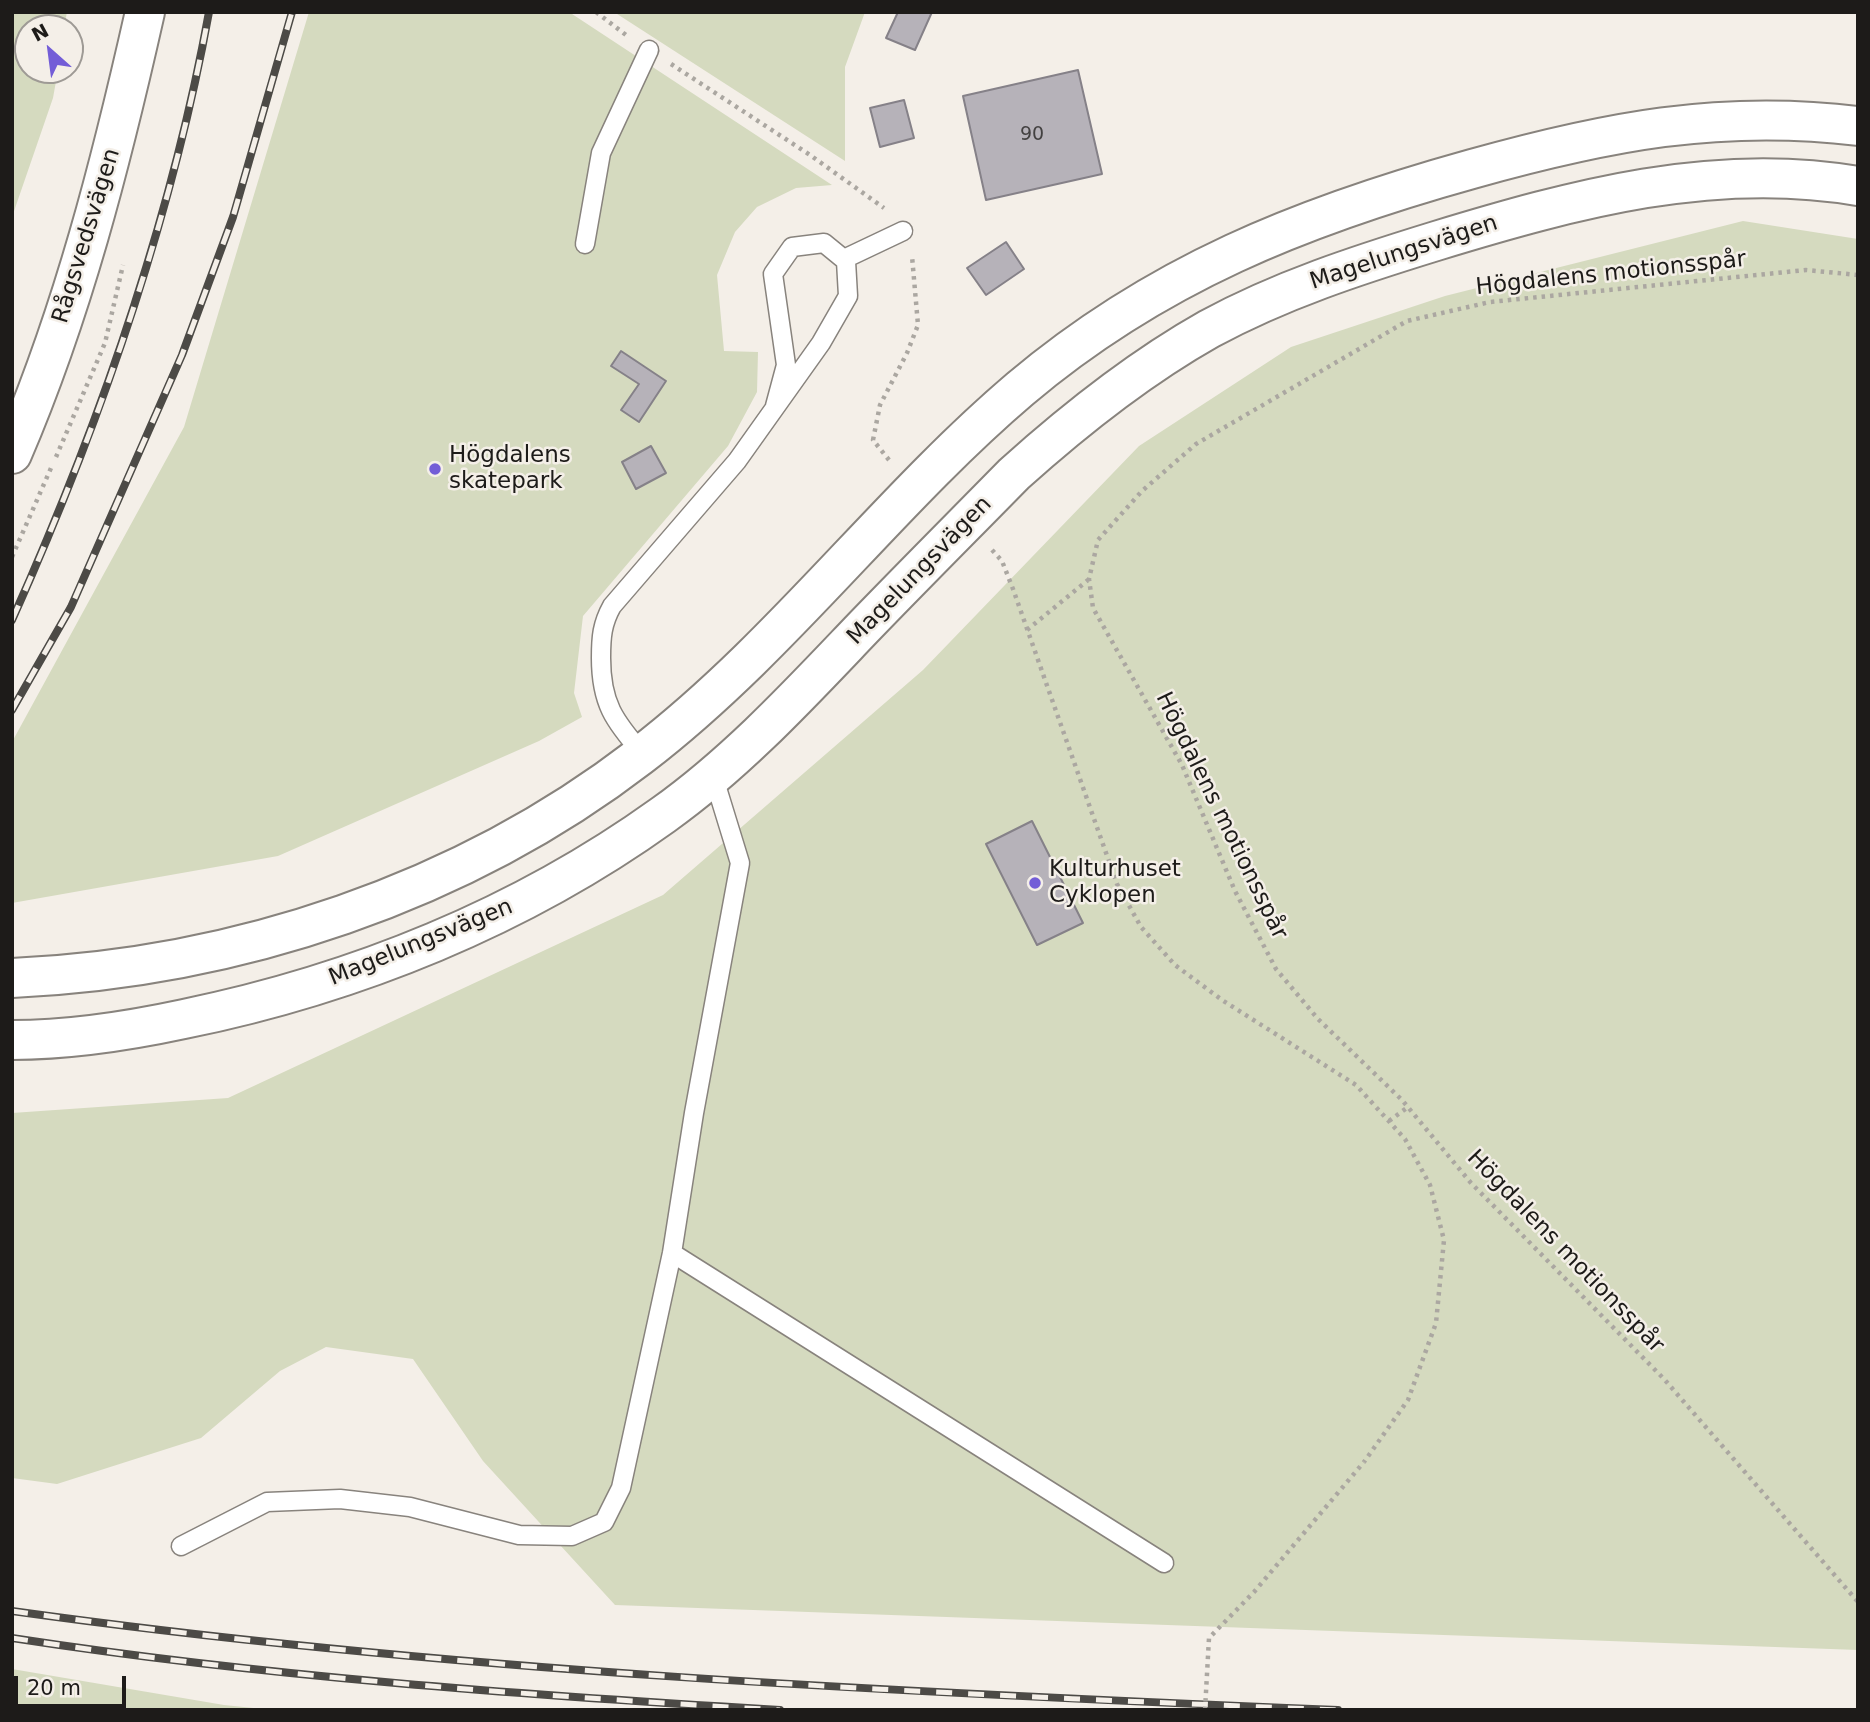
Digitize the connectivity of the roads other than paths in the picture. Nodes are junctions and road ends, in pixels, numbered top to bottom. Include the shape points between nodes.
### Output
1 (145, 12) edge
2 (649, 50) road end
3 (1858, 126) edge
4 (1858, 186) edge
5 (903, 231) road end
6 (585, 244) dead end
7 (844, 259) junction
8 (775, 406) junction
9 (12, 454) edge
10 (643, 754) junction
11 (713, 775) junction
12 (12, 978) edge
13 (12, 1040) edge
14 (673, 1253) junction
15 (181, 1546) dead end
16 (1164, 1563) dead end

1 - 9 main road, Rågsvedsvägen via 114,151 66,310
2 - 6 lane via 601,153
3 - 10 main road via 1766,119 1646,127 1444,176 1281,231 1221,257 1160,289 1021,388 732,678
4 - 11 main road, Magelungsvägen via 1821,179 1733,177 1661,184 1557,206 1319,279 1266,300 1154,362 1049,443
5 - 7 lane
7 - 8 lane via 848,296
7 - 8 lane via 824,243 792,247 774,274 786,365
8 - 10 lane via 737,461 612,606 601,626 601,688 616,723
10 - 12 main road via 519,836 400,893 337,917 136,968
11 - 13 main road, Magelungsvägen via 664,814 531,897 404,955 209,1014 144,1027
11 - 14 lane via 740,863
14 - 15 lane via 621,1488 604,1522 572,1536 519,1535 410,1507 340,1499 267,1502
14 - 16 lane

